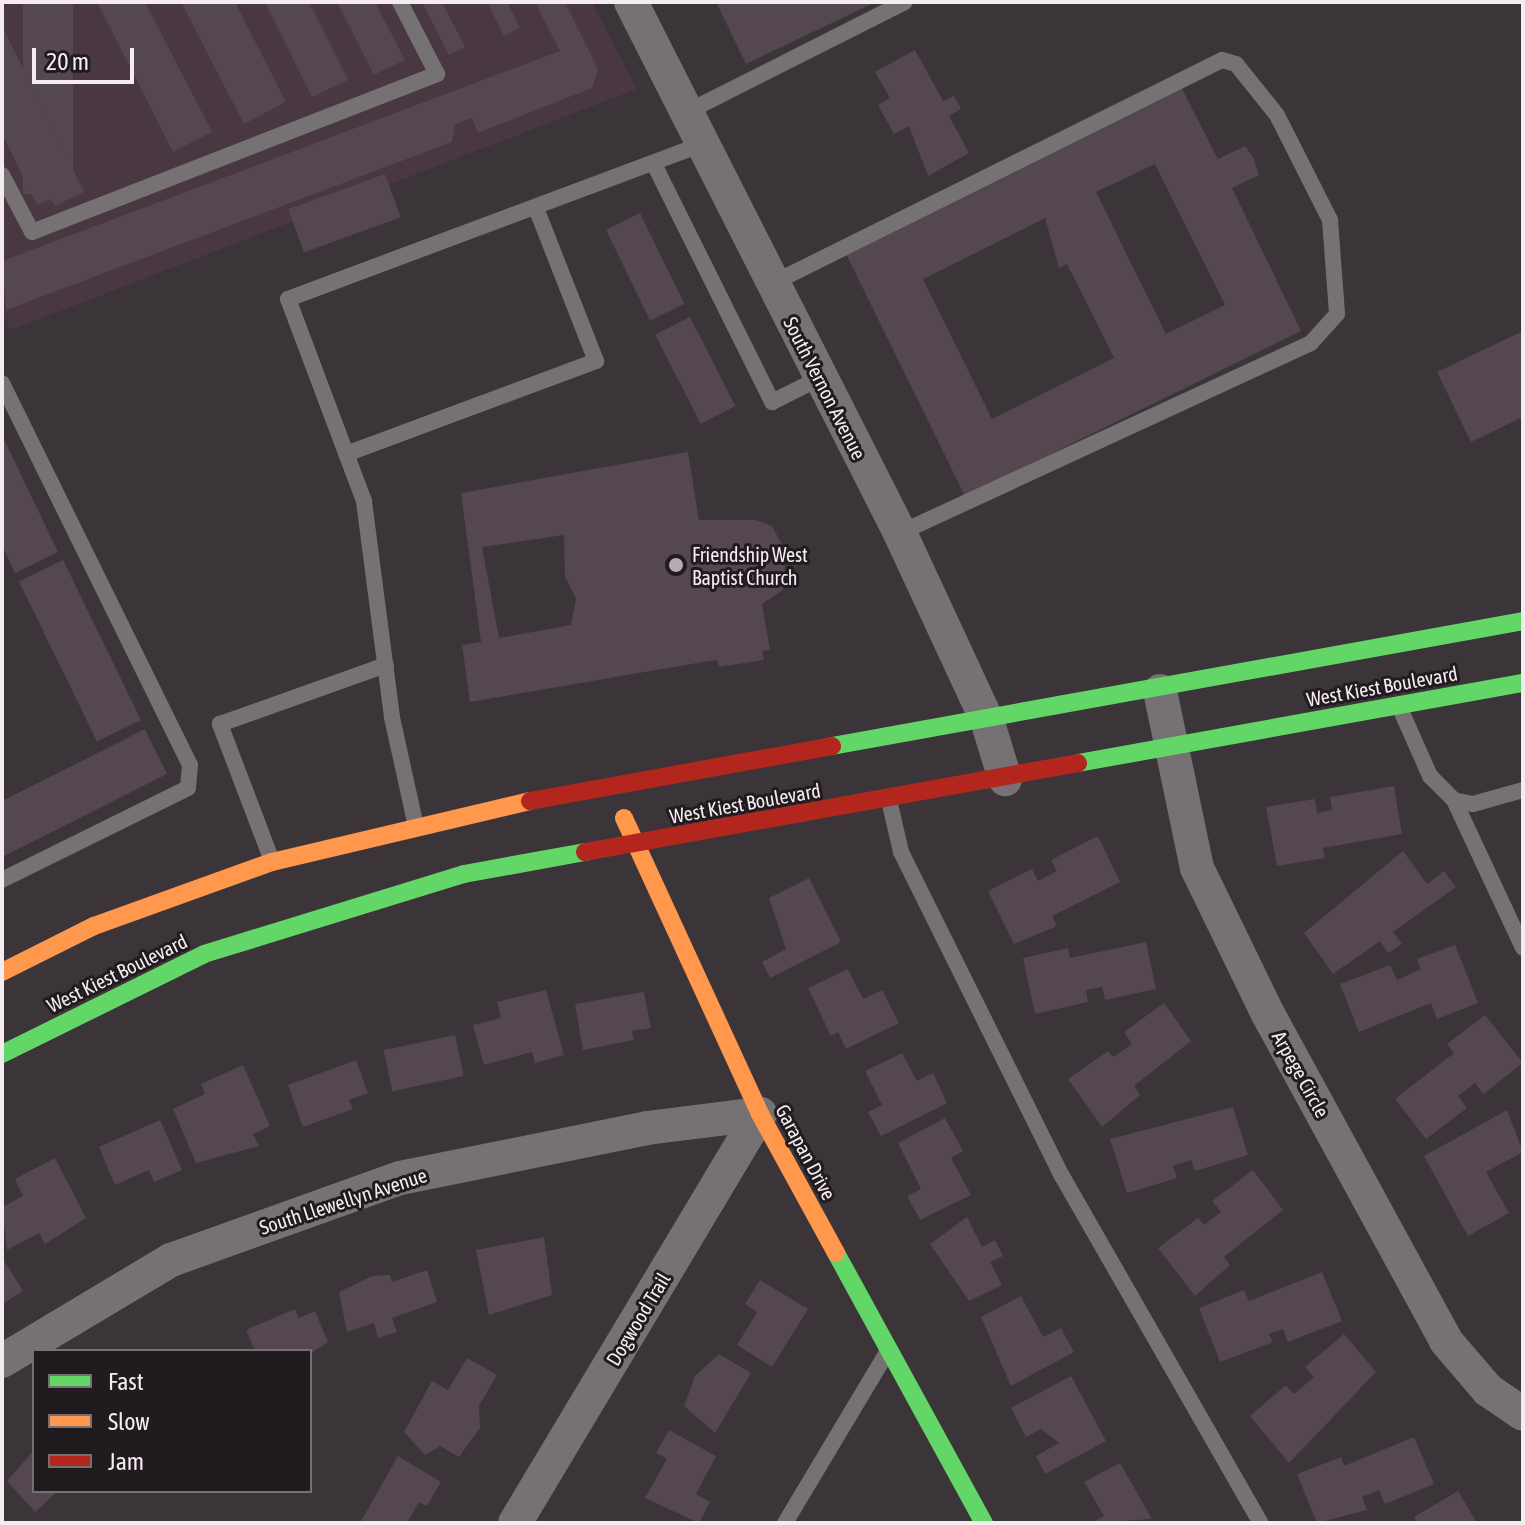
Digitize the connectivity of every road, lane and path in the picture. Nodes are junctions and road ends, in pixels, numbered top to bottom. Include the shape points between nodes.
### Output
1 (400, 2) edge
2 (631, 2) edge
3 (905, 2) edge
4 (687, 112) junction
5 (702, 144) junction
6 (654, 164) junction
7 (2, 175) edge
8 (536, 208) junction
9 (773, 283) junction
10 (820, 378) junction
11 (2, 383) edge
12 (346, 454) junction
13 (900, 533) junction
14 (1523, 621) edge
15 (386, 665) junction
16 (1523, 683) edge
17 (1160, 691) junction
18 (1398, 705) junction
19 (987, 720) junction
20 (1171, 745) junction
21 (1005, 779) junction
22 (1523, 790) edge
23 (611, 791) junction
24 (889, 800) junction
25 (1454, 800) junction
26 (447, 816) junction
27 (415, 823) junction
28 (637, 844) junction
29 (460, 859) junction
30 (272, 862) junction
31 (2, 880) edge
32 (1523, 948) edge
33 (2, 972) edge
34 (2, 1054) edge
35 (760, 1114) junction
36 (889, 1349) junction
37 (2, 1361) edge
38 (1523, 1414) edge
39 (515, 1523) edge
40 (785, 1523) edge
41 (984, 1523) edge
42 (1261, 1523) edge

1 - 7 lane via 437,74 32,232
2 - 4 street, South Vernon Avenue
3 - 4 lane
4 - 5 street, South Vernon Avenue
5 - 6 lane
5 - 9 street, South Vernon Avenue
6 - 8 lane
6 - 10 lane via 772,402
8 - 12 lane via 288,299
8 - 12 lane via 596,361
9 - 10 street, South Vernon Avenue
9 - 13 lane via 1222,60 1236,64 1277,115 1330,220 1337,314 1311,343
10 - 13 street, South Vernon Avenue
11 - 31 lane via 190,765 188,788
12 - 15 lane via 364,501
13 - 19 street, South Vernon Avenue
14 - 17 main road, West Kiest Boulevard
15 - 27 lane
15 - 30 lane via 220,724
16 - 18 main road, West Kiest Boulevard
17 - 19 main road, West Kiest Boulevard
17 - 20 street, Arpege Circle
18 - 20 main road, West Kiest Boulevard
18 - 25 lane via 1430,776
19 - 21 street, South Vernon Avenue
19 - 23 main road, West Kiest Boulevard
20 - 21 main road, West Kiest Boulevard
20 - 38 street, Arpege Circle via 1197,868 1268,1014 1446,1341 1488,1390
21 - 24 main road, West Kiest Boulevard
22 - 25 lane via 1473,804
23 - 26 main road, West Kiest Boulevard
23 - 28 main road, Garapan Drive
24 - 28 main road, West Kiest Boulevard
24 - 42 lane via 901,852 1062,1176
25 - 32 lane
26 - 27 main road, West Kiest Boulevard
26 - 29 main road
27 - 30 main road, West Kiest Boulevard
28 - 29 main road, West Kiest Boulevard
28 - 35 main road, Garapan Drive
29 - 34 main road, West Kiest Boulevard via 204,954
30 - 33 main road, West Kiest Boulevard via 94,926
35 - 36 main road, Garapan Drive
35 - 37 street, South Llewellyn Avenue via 647,1128 400,1178 171,1260
35 - 39 street, Dogwood Trail
36 - 40 lane
36 - 41 main road, Garapan Drive

